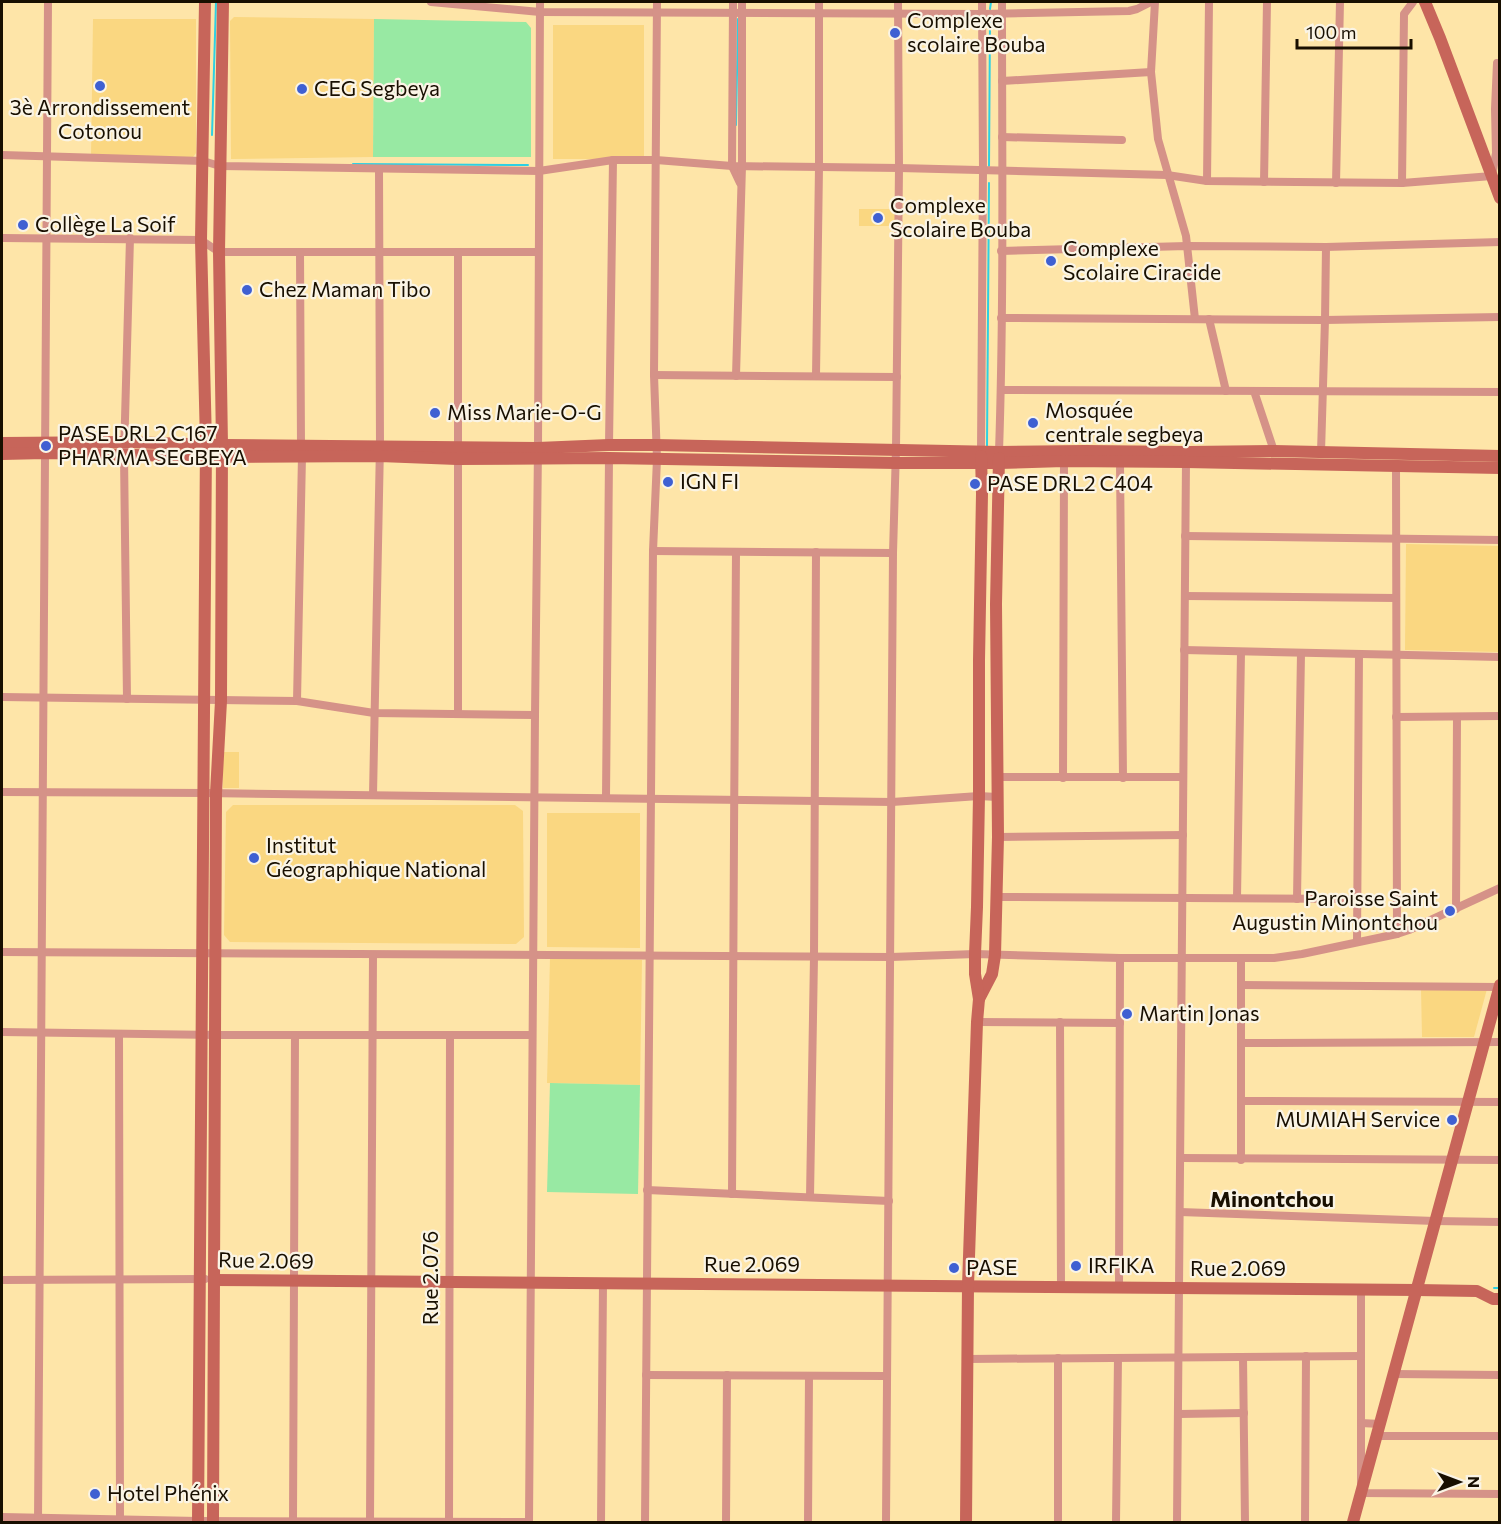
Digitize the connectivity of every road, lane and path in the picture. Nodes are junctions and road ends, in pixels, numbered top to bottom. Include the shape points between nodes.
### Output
1 (48, 2) edge
2 (205, 2) edge
3 (223, 2) edge
4 (431, 2) edge
5 (540, 2) edge
6 (657, 2) edge
7 (733, 2) edge
8 (742, 2) edge
9 (819, 2) edge
10 (898, 2) edge
11 (982, 2) edge
12 (1002, 2) edge
13 (1072, 2) edge
14 (1153, 2) edge
15 (1209, 2) edge
16 (1267, 2) edge
17 (1340, 2) edge
18 (1413, 2) edge
19 (1425, 2) edge
20 (540, 12) junction
21 (657, 13) junction
22 (738, 13) junction
23 (819, 13) junction
24 (898, 13) junction
25 (1071, 13) junction
26 (982, 14) junction
27 (1002, 14) junction
28 (1497, 63) dead end
29 (1151, 72) junction
30 (1002, 81) junction
31 (1002, 137) junction
32 (1122, 140) dead end
33 (2, 155) edge
34 (46, 156) junction
35 (613, 160) junction
36 (656, 160) junction
37 (203, 161) junction
38 (220, 166) junction
39 (732, 166) junction
40 (742, 166) junction
41 (819, 167) junction
42 (899, 168) junction
43 (379, 169) junction
44 (983, 170) junction
45 (538, 171) junction
46 (1002, 171) junction
47 (1167, 174) junction
48 (1492, 176) junction
49 (1207, 182) junction
50 (1264, 182) junction
51 (1336, 183) junction
52 (1402, 183) junction
53 (741, 186) junction
54 (1500, 198) edge
55 (2, 238) edge
56 (46, 238) junction
57 (130, 238) junction
58 (201, 240) junction
59 (1500, 242) edge
60 (1187, 246) junction
61 (1326, 247) junction
62 (1001, 251) junction
63 (219, 252) junction
64 (300, 252) junction
65 (378, 252) junction
66 (458, 252) junction
67 (538, 252) junction
68 (1500, 317) edge
69 (1001, 318) junction
70 (1196, 319) junction
71 (1209, 319) junction
72 (1325, 320) junction
73 (654, 375) junction
74 (736, 376) junction
75 (816, 376) junction
76 (897, 377) junction
77 (1001, 390) junction
78 (1226, 391) junction
79 (1254, 391) junction
80 (1323, 391) junction
81 (1500, 392) edge
82 (125, 442) junction
83 (2, 443) edge
84 (656, 445) junction
85 (45, 448) junction
86 (897, 449) junction
87 (206, 450) junction
88 (222, 451) junction
89 (302, 451) junction
90 (380, 451) junction
91 (609, 451) junction
92 (1274, 451) junction
93 (1321, 452) junction
94 (458, 453) junction
95 (538, 453) junction
96 (2, 454) edge
97 (124, 455) junction
98 (1500, 456) edge
99 (981, 457) junction
100 (999, 458) junction
101 (657, 459) junction
102 (1064, 461) junction
103 (1186, 462) junction
104 (896, 463) junction
105 (1120, 463) junction
106 (1396, 466) junction
107 (1500, 468) edge
108 (1185, 536) junction
109 (1396, 539) junction
110 (1500, 540) edge
111 (652, 551) junction
112 (736, 552) junction
113 (816, 552) junction
114 (893, 553) junction
115 (1185, 596) junction
116 (1396, 598) junction
117 (1184, 650) junction
118 (1241, 652) junction
119 (1301, 653) junction
120 (1359, 654) junction
121 (1396, 655) junction
122 (1500, 657) edge
123 (2, 697) edge
124 (43, 698) junction
125 (127, 699) junction
126 (204, 699) junction
127 (221, 700) junction
128 (297, 700) junction
129 (374, 713) junction
130 (458, 714) junction
131 (535, 714) junction
132 (1500, 716) edge
133 (1396, 717) junction
134 (1457, 717) junction
135 (997, 777) junction
136 (1183, 777) junction
137 (1063, 778) junction
138 (1123, 778) junction
139 (2, 792) edge
140 (42, 792) junction
141 (211, 793) junction
142 (373, 795) junction
143 (979, 796) junction
144 (534, 797) junction
145 (997, 797) junction
146 (606, 798) junction
147 (651, 798) junction
148 (735, 800) junction
149 (815, 801) junction
150 (892, 801) junction
151 (1183, 835) junction
152 (998, 837) junction
153 (1500, 888) edge
154 (996, 897) junction
155 (1182, 898) junction
156 (1237, 898) junction
157 (1297, 899) junction
158 (1358, 899) junction
159 (1456, 909) junction
160 (1397, 934) junction
161 (1357, 941) junction
162 (2, 952) edge
163 (41, 953) junction
164 (210, 954) junction
165 (975, 954) junction
166 (373, 955) junction
167 (533, 955) junction
168 (995, 955) junction
169 (649, 956) junction
170 (732, 956) junction
171 (814, 957) junction
172 (891, 957) junction
173 (1120, 958) junction
174 (1182, 958) junction
175 (1241, 959) junction
176 (1241, 985) junction
177 (1499, 986) edge
178 (979, 999) junction
179 (977, 1022) junction
180 (1060, 1022) junction
181 (1120, 1023) junction
182 (2, 1032) edge
183 (40, 1033) junction
184 (118, 1034) junction
185 (202, 1035) junction
186 (216, 1035) junction
187 (295, 1035) junction
188 (372, 1035) junction
189 (450, 1035) junction
190 (532, 1035) junction
191 (1484, 1041) junction
192 (1500, 1042) edge
193 (1241, 1043) junction
194 (1241, 1101) junction
195 (1468, 1102) junction
196 (1500, 1102) edge
197 (1181, 1158) junction
198 (1241, 1160) junction
199 (1452, 1160) junction
200 (1500, 1160) edge
201 (647, 1190) junction
202 (732, 1194) junction
203 (810, 1197) junction
204 (889, 1201) junction
205 (1180, 1212) junction
206 (1435, 1221) junction
207 (1500, 1222) edge
208 (200, 1279) junction
209 (2, 1280) edge
210 (39, 1280) junction
211 (119, 1280) junction
212 (214, 1280) junction
213 (293, 1280) junction
214 (371, 1281) junction
215 (449, 1282) junction
216 (530, 1282) junction
217 (603, 1283) junction
218 (647, 1284) junction
219 (888, 1286) junction
220 (968, 1286) junction
221 (1061, 1287) junction
222 (1119, 1288) junction
223 (1180, 1288) junction
224 (1361, 1290) junction
225 (1417, 1290) junction
226 (1500, 1299) edge
227 (1306, 1356) junction
228 (1361, 1356) junction
229 (1179, 1357) junction
230 (1243, 1357) junction
231 (1058, 1358) junction
232 (1118, 1358) junction
233 (968, 1359) junction
234 (646, 1374) junction
235 (1394, 1374) junction
236 (727, 1375) junction
237 (1500, 1375) edge
238 (809, 1376) junction
239 (886, 1376) junction
240 (1244, 1413) junction
241 (1179, 1414) junction
242 (1361, 1423) junction
243 (1378, 1430) junction
244 (1500, 1436) edge
245 (1361, 1493) junction
246 (1500, 1494) edge
247 (2, 1517) edge
248 (38, 1520) edge
249 (120, 1520) junction
250 (293, 1521) junction
251 (198, 1522) edge
252 (213, 1522) edge
253 (370, 1522) edge
254 (448, 1522) edge
255 (529, 1522) edge
256 (601, 1522) edge
257 (645, 1522) edge
258 (726, 1522) edge
259 (808, 1522) edge
260 (886, 1522) edge
261 (966, 1522) edge
262 (1058, 1522) edge
263 (1116, 1522) edge
264 (1177, 1522) edge
265 (1245, 1522) edge
266 (1305, 1522) edge
267 (1353, 1522) edge

1 - 34 street
2 - 37 street
3 - 38 street
4 - 20 street
5 - 20 street
6 - 21 street
7 - 22 street
8 - 22 street
9 - 23 street
10 - 24 street
11 - 26 street
12 - 27 street
13 - 25 street
14 - 25 street via 1129,11
14 - 29 street
15 - 49 street
16 - 50 street
17 - 51 street
18 - 52 street via 1404,14
19 - 48 street
20 - 21 street
20 - 45 street
21 - 22 street
21 - 36 street
22 - 23 street
22 - 39 street
22 - 40 street
23 - 24 street
23 - 41 street
24 - 26 street
24 - 42 street
25 - 27 street
26 - 27 street
26 - 44 street
27 - 30 street
28 - 48 street
29 - 30 street
29 - 47 street via 1158,139
30 - 31 street
31 - 32 street
31 - 46 street
33 - 34 street
34 - 37 street
34 - 56 street
35 - 36 street
35 - 45 street
35 - 91 street
36 - 39 street
36 - 73 street
37 - 38 street
37 - 58 street
38 - 43 street
38 - 63 street
39 - 40 street
39 - 53 street
40 - 41 street
40 - 53 street
41 - 42 street
41 - 75 street
42 - 44 street
42 - 76 street
43 - 45 street
43 - 65 street
44 - 46 street
44 - 99 street
45 - 67 street
46 - 47 street
46 - 62 street
47 - 49 street
47 - 60 street
48 - 52 street
48 - 54 street
49 - 50 street
50 - 51 street
51 - 52 street
53 - 74 street
55 - 56 street
56 - 57 street
56 - 85 street
57 - 58 street
57 - 82 street
58 - 63 street
58 - 87 street
59 - 61 street
60 - 61 street
60 - 62 street
60 - 70 street
61 - 72 street
62 - 69 street
63 - 64 street
63 - 88 street
64 - 65 street
64 - 89 street
65 - 66 street
65 - 90 street
66 - 67 street
66 - 94 street
67 - 95 street
68 - 72 street
69 - 70 street
69 - 77 street
70 - 71 street
71 - 72 street
71 - 78 street
72 - 80 street
73 - 74 street
73 - 84 street
74 - 75 street
75 - 76 street
76 - 86 street
77 - 78 street
77 - 100 street
78 - 79 street
79 - 80 street
79 - 92 street
80 - 81 street
80 - 93 street
82 - 85 street
82 - 87 street
82 - 97 street
83 - 85 street
84 - 86 street
84 - 91 street
84 - 101 street
85 - 96 street
85 - 97 street
85 - 124 street
86 - 99 street
86 - 104 street
87 - 88 street
87 - 97 street
87 - 126 street
88 - 89 street
88 - 127 street
89 - 90 street
89 - 128 street
90 - 94 street
90 - 129 street
91 - 95 street
91 - 101 street
91 - 146 street
92 - 93 street
92 - 100 street via 1085,451
93 - 98 street
94 - 95 street
94 - 130 street
95 - 131 street
97 - 125 street
99 - 100 street
99 - 104 street
99 - 143 street
100 - 102 street
100 - 135 street
101 - 104 street
101 - 111 street
102 - 105 street
102 - 137 street
103 - 105 street
103 - 106 street
103 - 108 street
104 - 114 street
105 - 138 street
106 - 107 street
106 - 109 street
108 - 109 street
108 - 115 street
109 - 110 street
109 - 116 street
111 - 112 street
111 - 147 street
112 - 113 street
112 - 148 street
113 - 114 street
113 - 149 street
114 - 150 street
115 - 116 street
115 - 117 street
116 - 121 street
117 - 118 street
117 - 136 street
118 - 119 street
118 - 156 street
119 - 120 street
119 - 157 street
120 - 121 street
120 - 158 street
121 - 122 street
121 - 133 street
123 - 124 street
124 - 125 street
124 - 140 street
125 - 126 street
126 - 127 street
126 - 141 street
127 - 128 street
127 - 141 street
128 - 129 street
129 - 130 street
129 - 142 street
130 - 131 street
131 - 144 street
132 - 134 street
133 - 134 street
133 - 160 street
134 - 159 street
135 - 137 street
135 - 145 street
136 - 138 street
136 - 151 street
137 - 138 street
139 - 140 street
140 - 141 street
140 - 163 street
141 - 142 street
141 - 164 street
142 - 144 street
143 - 145 street
143 - 150 street
143 - 165 street
144 - 146 street
144 - 167 street
145 - 152 street
146 - 147 street
147 - 148 street
147 - 169 street
148 - 149 street
148 - 170 street
149 - 150 street
149 - 171 street
150 - 172 street
151 - 152 street
151 - 155 street
152 - 154 street
153 - 159 street
154 - 155 street
154 - 168 street
155 - 156 street
155 - 174 street
156 - 157 street
157 - 158 street
158 - 161 street
159 - 160 street
160 - 161 street
161 - 175 street via 1288,957
162 - 163 street
163 - 164 street
163 - 183 street
164 - 166 street
164 - 185 street
164 - 186 street
165 - 168 street
165 - 172 street
165 - 178 street
166 - 167 street
166 - 188 street
167 - 169 street
167 - 190 street
168 - 173 street
168 - 178 street via 992,974
169 - 170 street
169 - 201 street
170 - 171 street
170 - 202 street
171 - 172 street
171 - 203 street
172 - 204 street
173 - 174 street
173 - 181 street
174 - 175 street
174 - 197 street
175 - 176 street
176 - 177 street
176 - 193 street
177 - 191 street
178 - 179 street
179 - 180 street
179 - 220 street
180 - 181 street
180 - 221 street
181 - 222 street
182 - 183 street
183 - 184 street
183 - 210 street
184 - 185 street
184 - 211 street
185 - 186 street
185 - 208 street
186 - 187 street
186 - 212 street
187 - 188 street
187 - 213 street
188 - 189 street
188 - 214 street
189 - 190 street
189 - 215 street, Rue 2.076
190 - 216 street
191 - 192 street
191 - 193 street
191 - 195 street
193 - 194 street
194 - 195 street
194 - 198 street
195 - 196 street
195 - 199 street
197 - 198 street
197 - 205 street
198 - 199 street
199 - 200 street
199 - 206 street
201 - 202 street
201 - 218 street
202 - 203 street
203 - 204 street
204 - 219 street
205 - 206 street
205 - 223 street
206 - 207 street
206 - 225 street
208 - 211 street, Rue 2.069
208 - 212 street, Rue 2.069
208 - 251 street
209 - 210 street, Rue 2.069
210 - 211 street, Rue 2.069
210 - 248 street
211 - 249 street
212 - 213 street, Rue 2.069
212 - 252 street
213 - 214 street, Rue 2.069
213 - 250 street
214 - 215 street, Rue 2.069
214 - 253 street
215 - 216 street, Rue 2.069
215 - 254 street, Rue 2.076
216 - 217 street, Rue 2.069
216 - 255 street
217 - 218 street, Rue 2.069
217 - 256 street
218 - 219 street, Rue 2.069
218 - 234 street
219 - 220 street, Rue 2.069
219 - 239 street
220 - 221 street, Rue 2.069
220 - 233 street
221 - 222 street, Rue 2.069
222 - 223 street, Rue 2.069
223 - 224 street, Rue 2.069
223 - 229 street
224 - 225 street, Rue 2.069
224 - 228 street
225 - 226 street, Rue 2.069 via 1477,1292
225 - 235 street
227 - 228 street
227 - 230 street
227 - 266 street
228 - 242 street
229 - 230 street
229 - 232 street
229 - 241 street
230 - 240 street
231 - 232 street
231 - 233 street
231 - 262 street
232 - 263 street
233 - 261 street
234 - 236 street
234 - 257 street
235 - 237 street
235 - 243 street
236 - 238 street
236 - 258 street
238 - 239 street
238 - 259 street
239 - 260 street
240 - 241 street
240 - 265 street
241 - 264 street
242 - 243 street
242 - 245 street
243 - 244 street
243 - 245 street
245 - 246 street
245 - 267 street
247 - 248 street
248 - 249 street
249 - 251 street
250 - 252 street
250 - 253 street
251 - 252 street
253 - 254 street
254 - 255 street

